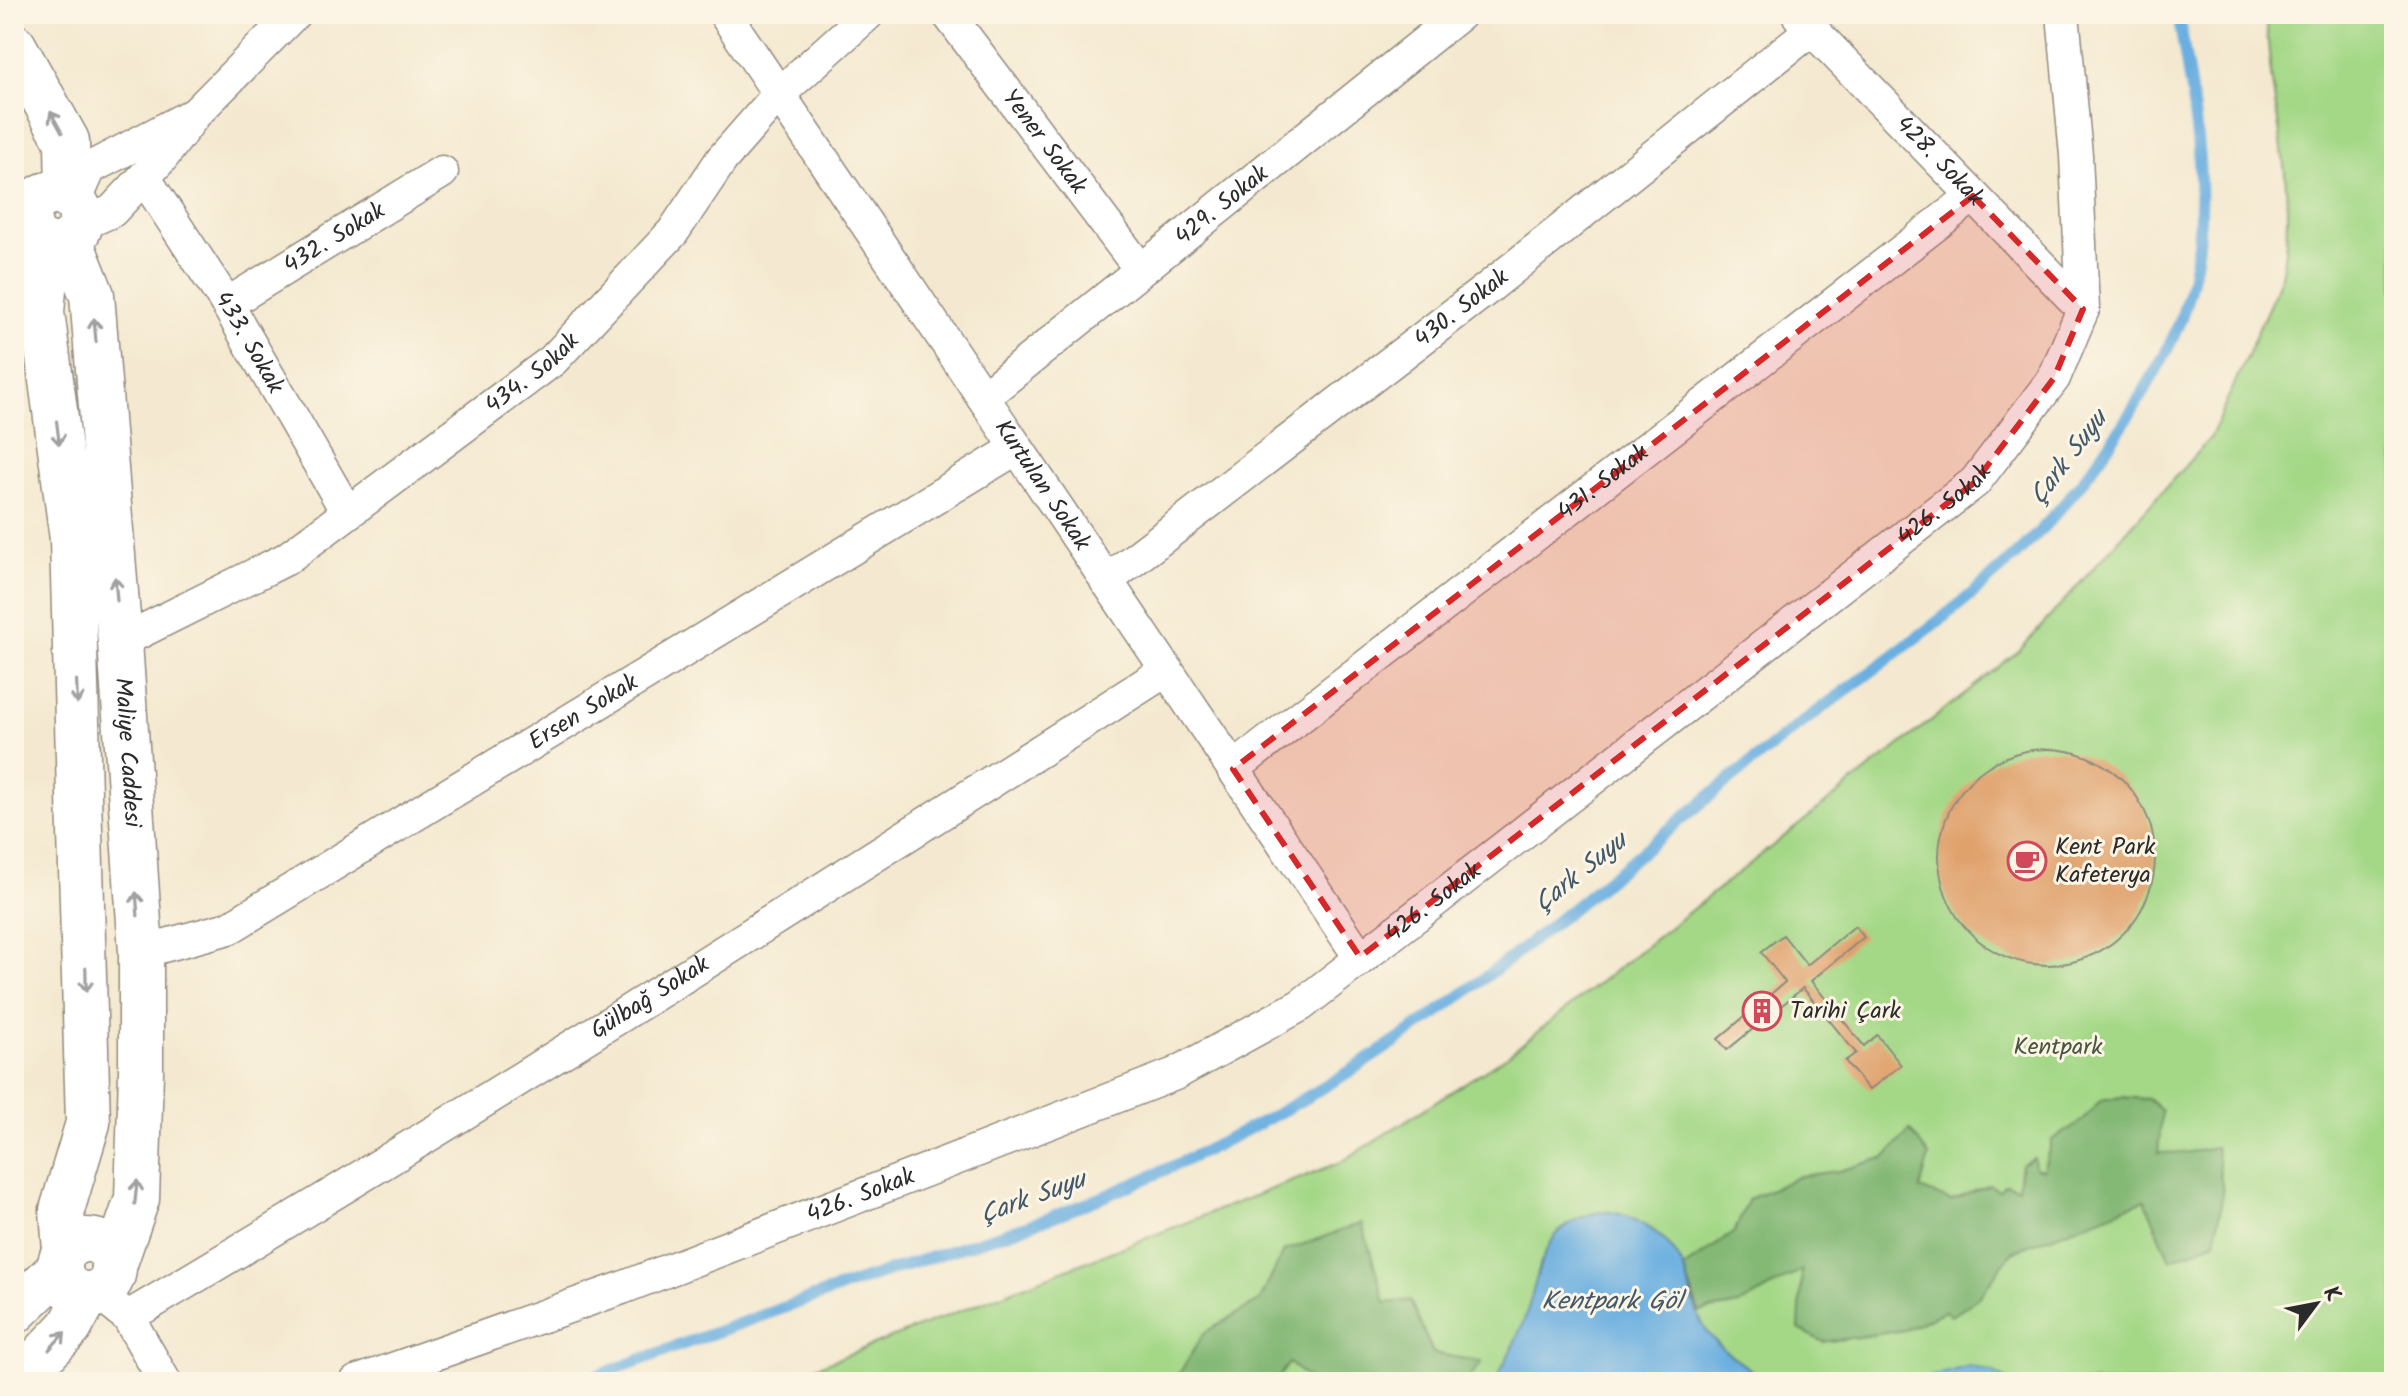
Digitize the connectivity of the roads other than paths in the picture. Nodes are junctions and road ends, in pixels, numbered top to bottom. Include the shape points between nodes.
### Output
1 (294, 14) edge
2 (725, 14) edge
3 (868, 14) edge
4 (948, 14) edge
5 (1460, 14) edge
6 (2063, 14) edge
7 (1804, 22) edge
8 (262, 26) edge
9 (14, 46) edge
10 (779, 94) junction
11 (195, 114) junction
12 (442, 172) dead end
13 (144, 177) junction
14 (1973, 196) junction
15 (48, 218) edge
16 (1140, 269) junction
17 (14, 275) edge
18 (227, 304) junction
19 (2083, 309) junction
20 (983, 397) junction
21 (1017, 448) junction
22 (347, 512) junction
23 (1106, 581) junction
24 (120, 642) junction
25 (1167, 670) junction
26 (1233, 769) junction
27 (141, 952) junction
28 (1360, 957) junction
29 (92, 1281) junction
30 (14, 1312) edge
31 (17, 1382) edge
32 (165, 1382) edge
33 (356, 1382) edge

1 - 8 street
2 - 10 street, Kurtulan Sokak
3 - 10 street, 434. Sokak
4 - 16 street, Yener Sokak
5 - 16 street, 429. Sokak
6 - 19 street, 426. Sokak
7 - 14 street, 428. Sokak
7 - 23 street, 430. Sokak via 1488,288
8 - 11 street
15 -> 9 main road via 67,141
10 - 20 street, Kurtulan Sokak
10 - 22 street, 434. Sokak via 722,159 673,232 553,360
11 - 13 street
11 - 15 street via 90,168
12 - 18 street, 432. Sokak
13 - 15 street via 112,211
13 - 18 street, 433. Sokak
14 - 19 street, 428. Sokak
14 - 26 street, 431. Sokak
15 - 17 main road
24 -> 15 main road, Maliye Caddesi via 92,295
15 -> 29 main road, Maliye Caddesi via 42,312 72,539 88,1123 62,1210
16 - 20 street, 429. Sokak
18 - 22 street, 433. Sokak
19 - 28 street, 426. Sokak via 2054,378 1975,482
20 - 21 street, Kurtulan Sokak
21 - 23 street, Kurtulan Sokak
21 - 27 street, Ersen Sokak via 229,928
22 - 24 street, 434. Sokak via 286,559
23 - 25 street, Kurtulan Sokak
27 -> 24 main road, Maliye Caddesi
25 - 26 street, Kurtulan Sokak
25 - 29 street, Gülbağ Sokak via 304,1213
26 - 28 street, Kurtulan Sokak
29 -> 27 main road, Maliye Caddesi via 137,1199
28 - 33 street, 426. Sokak via 1301,1005 1175,1074 622,1288
29 - 30 main road, Maliye Caddesi
31 -> 29 main road, Maliye Caddesi via 70,1327
29 - 32 street

